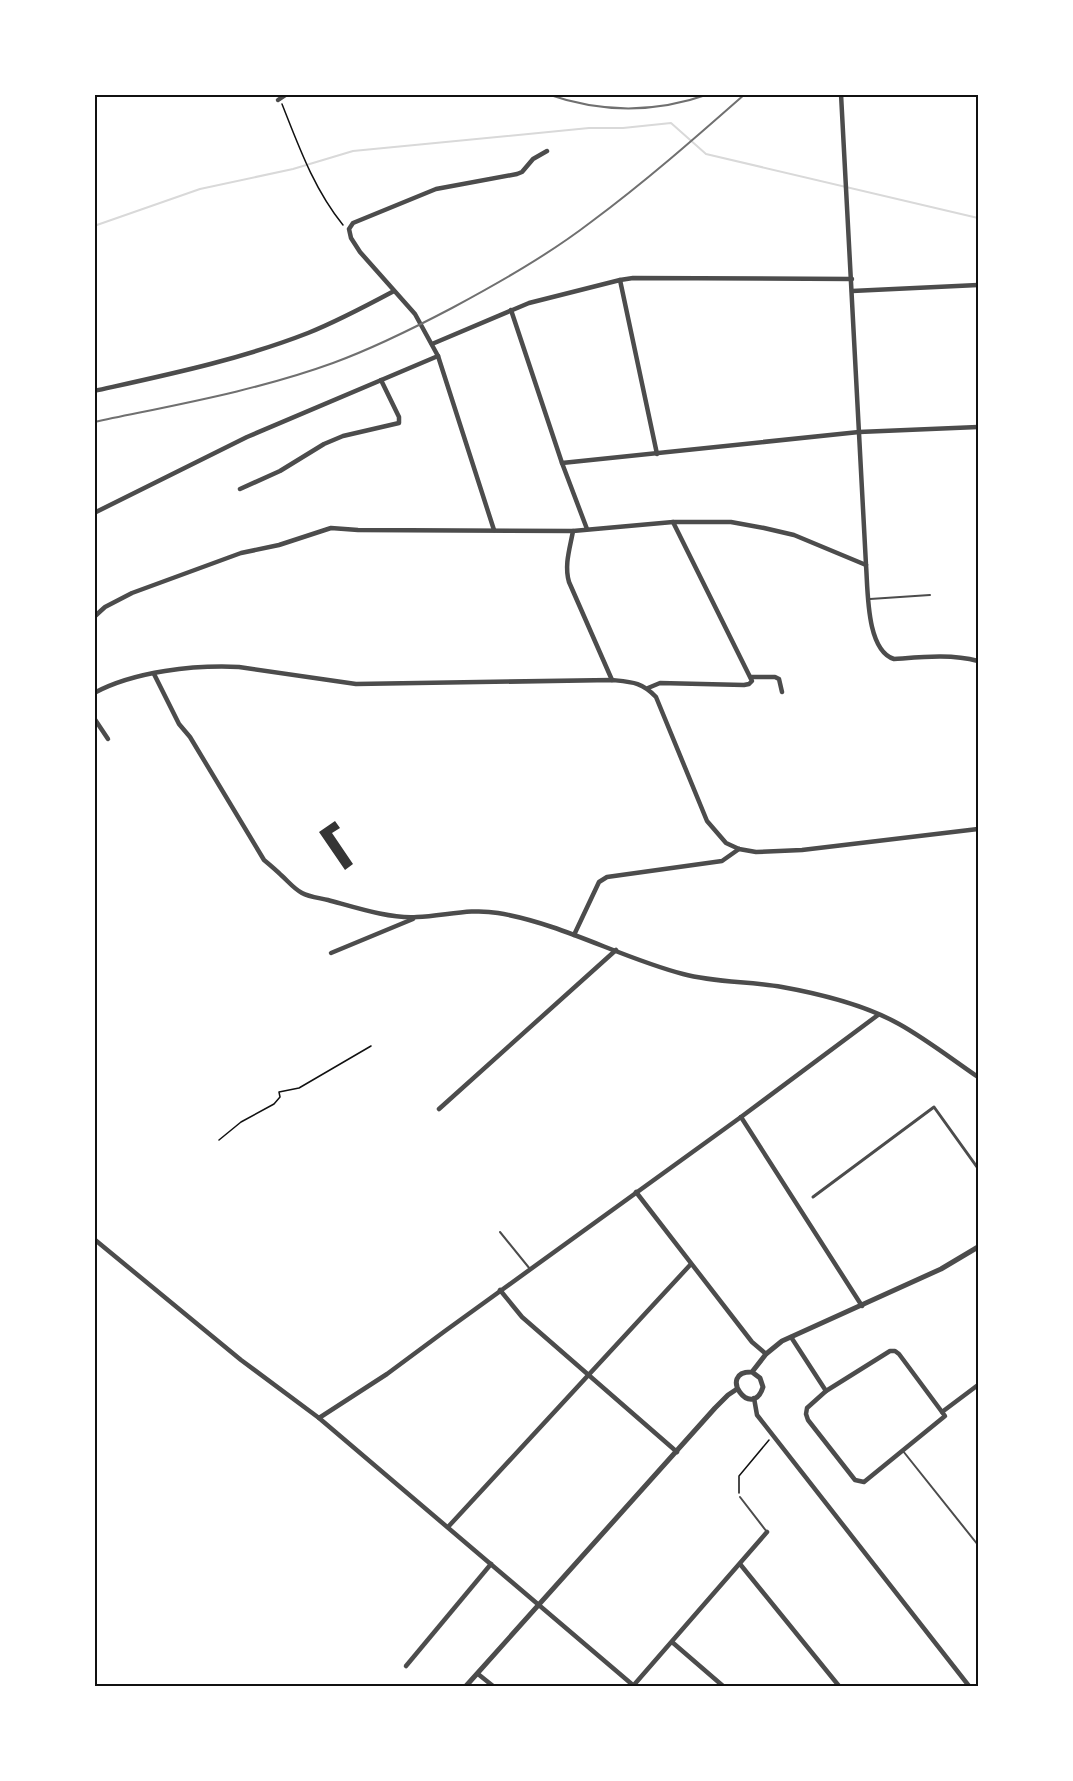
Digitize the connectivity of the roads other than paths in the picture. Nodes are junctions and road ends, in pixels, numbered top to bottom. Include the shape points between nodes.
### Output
1 (288, 94) edge
2 (841, 94) edge
3 (279, 100) road end
4 (547, 152) dead end
5 (852, 279) junction
6 (620, 280) junction
7 (978, 285) edge
8 (394, 291) junction
9 (852, 291) junction
10 (511, 310) junction
11 (432, 344) junction
12 (438, 356) junction
13 (381, 380) junction
14 (94, 391) edge
15 (978, 428) edge
16 (859, 432) junction
17 (657, 454) junction
18 (562, 462) junction
19 (240, 489) dead end
20 (94, 513) edge
21 (674, 522) junction
22 (587, 529) junction
23 (494, 530) junction
24 (573, 531) junction
25 (866, 565) junction
26 (930, 595) dead end
27 (868, 599) junction
28 (94, 616) edge
29 (978, 661) edge
30 (154, 674) junction
31 (751, 677) junction
32 (612, 680) junction
33 (648, 688) junction
34 (96, 691) edge
35 (782, 692) dead end
36 (94, 718) edge
37 (108, 738) dead end
38 (978, 829) edge
39 (739, 849) junction
40 (416, 918) junction
41 (574, 935) junction
42 (616, 950) junction
43 (331, 953) dead end
44 (878, 1015) junction
45 (978, 1077) edge
46 (439, 1109) dead end
47 (741, 1117) junction
48 (977, 1167) edge
49 (636, 1192) junction
50 (813, 1197) dead end
51 (500, 1232) dead end
52 (94, 1239) edge
53 (978, 1247) edge
54 (691, 1264) junction
55 (530, 1269) junction
56 (500, 1290) junction
57 (862, 1306) junction
58 (791, 1337) junction
59 (766, 1354) junction
60 (752, 1372) junction
61 (588, 1374) junction
62 (978, 1385) edge
63 (737, 1389) junction
64 (826, 1391) junction
65 (754, 1398) junction
66 (942, 1412) junction
67 (319, 1418) junction
68 (903, 1451) junction
69 (677, 1452) junction
70 (740, 1497) road end
71 (448, 1527) junction
72 (767, 1532) joint
73 (978, 1545) edge
74 (491, 1564) junction
75 (740, 1564) junction
76 (538, 1605) junction
77 (672, 1642) junction
78 (406, 1666) dead end
79 (478, 1674) junction
80 (466, 1686) edge
81 (493, 1686) edge
82 (633, 1686) edge
83 (723, 1686) edge
84 (839, 1686) edge
85 (969, 1686) edge

1 - 3 street
2 - 5 street
4 - 8 street via 518,174 436,189 350,225 349,233 360,252
5 - 6 street
5 - 9 street
6 - 10 street
6 - 17 street
7 - 9 street
8 - 11 street via 415,314
8 - 14 street via 334,322 283,342
9 - 16 street
10 - 11 street
10 - 18 street
11 - 12 street
12 - 13 street
12 - 23 street
13 - 19 street via 399,423 343,436
13 - 20 street via 247,436
15 - 16 street
16 - 17 street
16 - 25 street
17 - 18 street
18 - 22 street
21 - 22 street
21 - 25 street via 731,522 764,528 808,540
21 - 31 street
22 - 24 street
23 - 24 street
23 - 28 street via 331,528 161,581 121,598
24 - 32 street via 566,564 568,582
25 - 27 street
26 - 27 lane
27 - 29 street via 877,642 888,657 935,656
30 - 32 street via 221,666 356,684
30 - 34 street
30 - 40 street via 179,724 264,861 302,894
31 - 33 street via 752,681 744,685 660,682
31 - 35 street via 775,677
32 - 33 street via 635,682
33 - 39 street via 656,697 707,820 726,843
36 - 37 street
38 - 39 street via 802,850
39 - 41 street via 722,861 607,877 599,882
40 - 41 street via 481,911
40 - 43 street
41 - 42 street
42 - 44 street via 686,975 785,987
42 - 46 street
44 - 45 street via 899,1024
44 - 47 street
47 - 49 street
47 - 57 street
48 - 50 street via 934,1107
49 - 54 street
49 - 55 street
51 - 55 lane
52 - 67 street
53 - 57 street
54 - 59 street via 752,1342
54 - 61 street
55 - 56 street
56 - 61 street via 522,1317
56 - 67 street via 387,1374
57 - 58 street
58 - 59 street
58 - 64 street
59 - 60 street
60 - 63 street via 740,1376
60 - 65 street via 762,1382 761,1391
61 - 69 street
61 - 71 street
62 - 66 street
63 - 65 street via 742,1396
63 - 69 street
64 - 66 street via 895,1351
64 - 68 street via 810,1404 806,1414 855,1480 864,1482
65 - 85 street via 757,1415 772,1436
66 - 68 street via 945,1416
67 - 71 street
68 - 73 lane
69 - 76 street
70 - 72 lane
71 - 74 street
72 - 75 street
74 - 76 street
74 - 78 street
75 - 77 street
75 - 84 street
76 - 79 street
76 - 82 street
77 - 82 street
77 - 83 street
79 - 80 street
79 - 81 street

